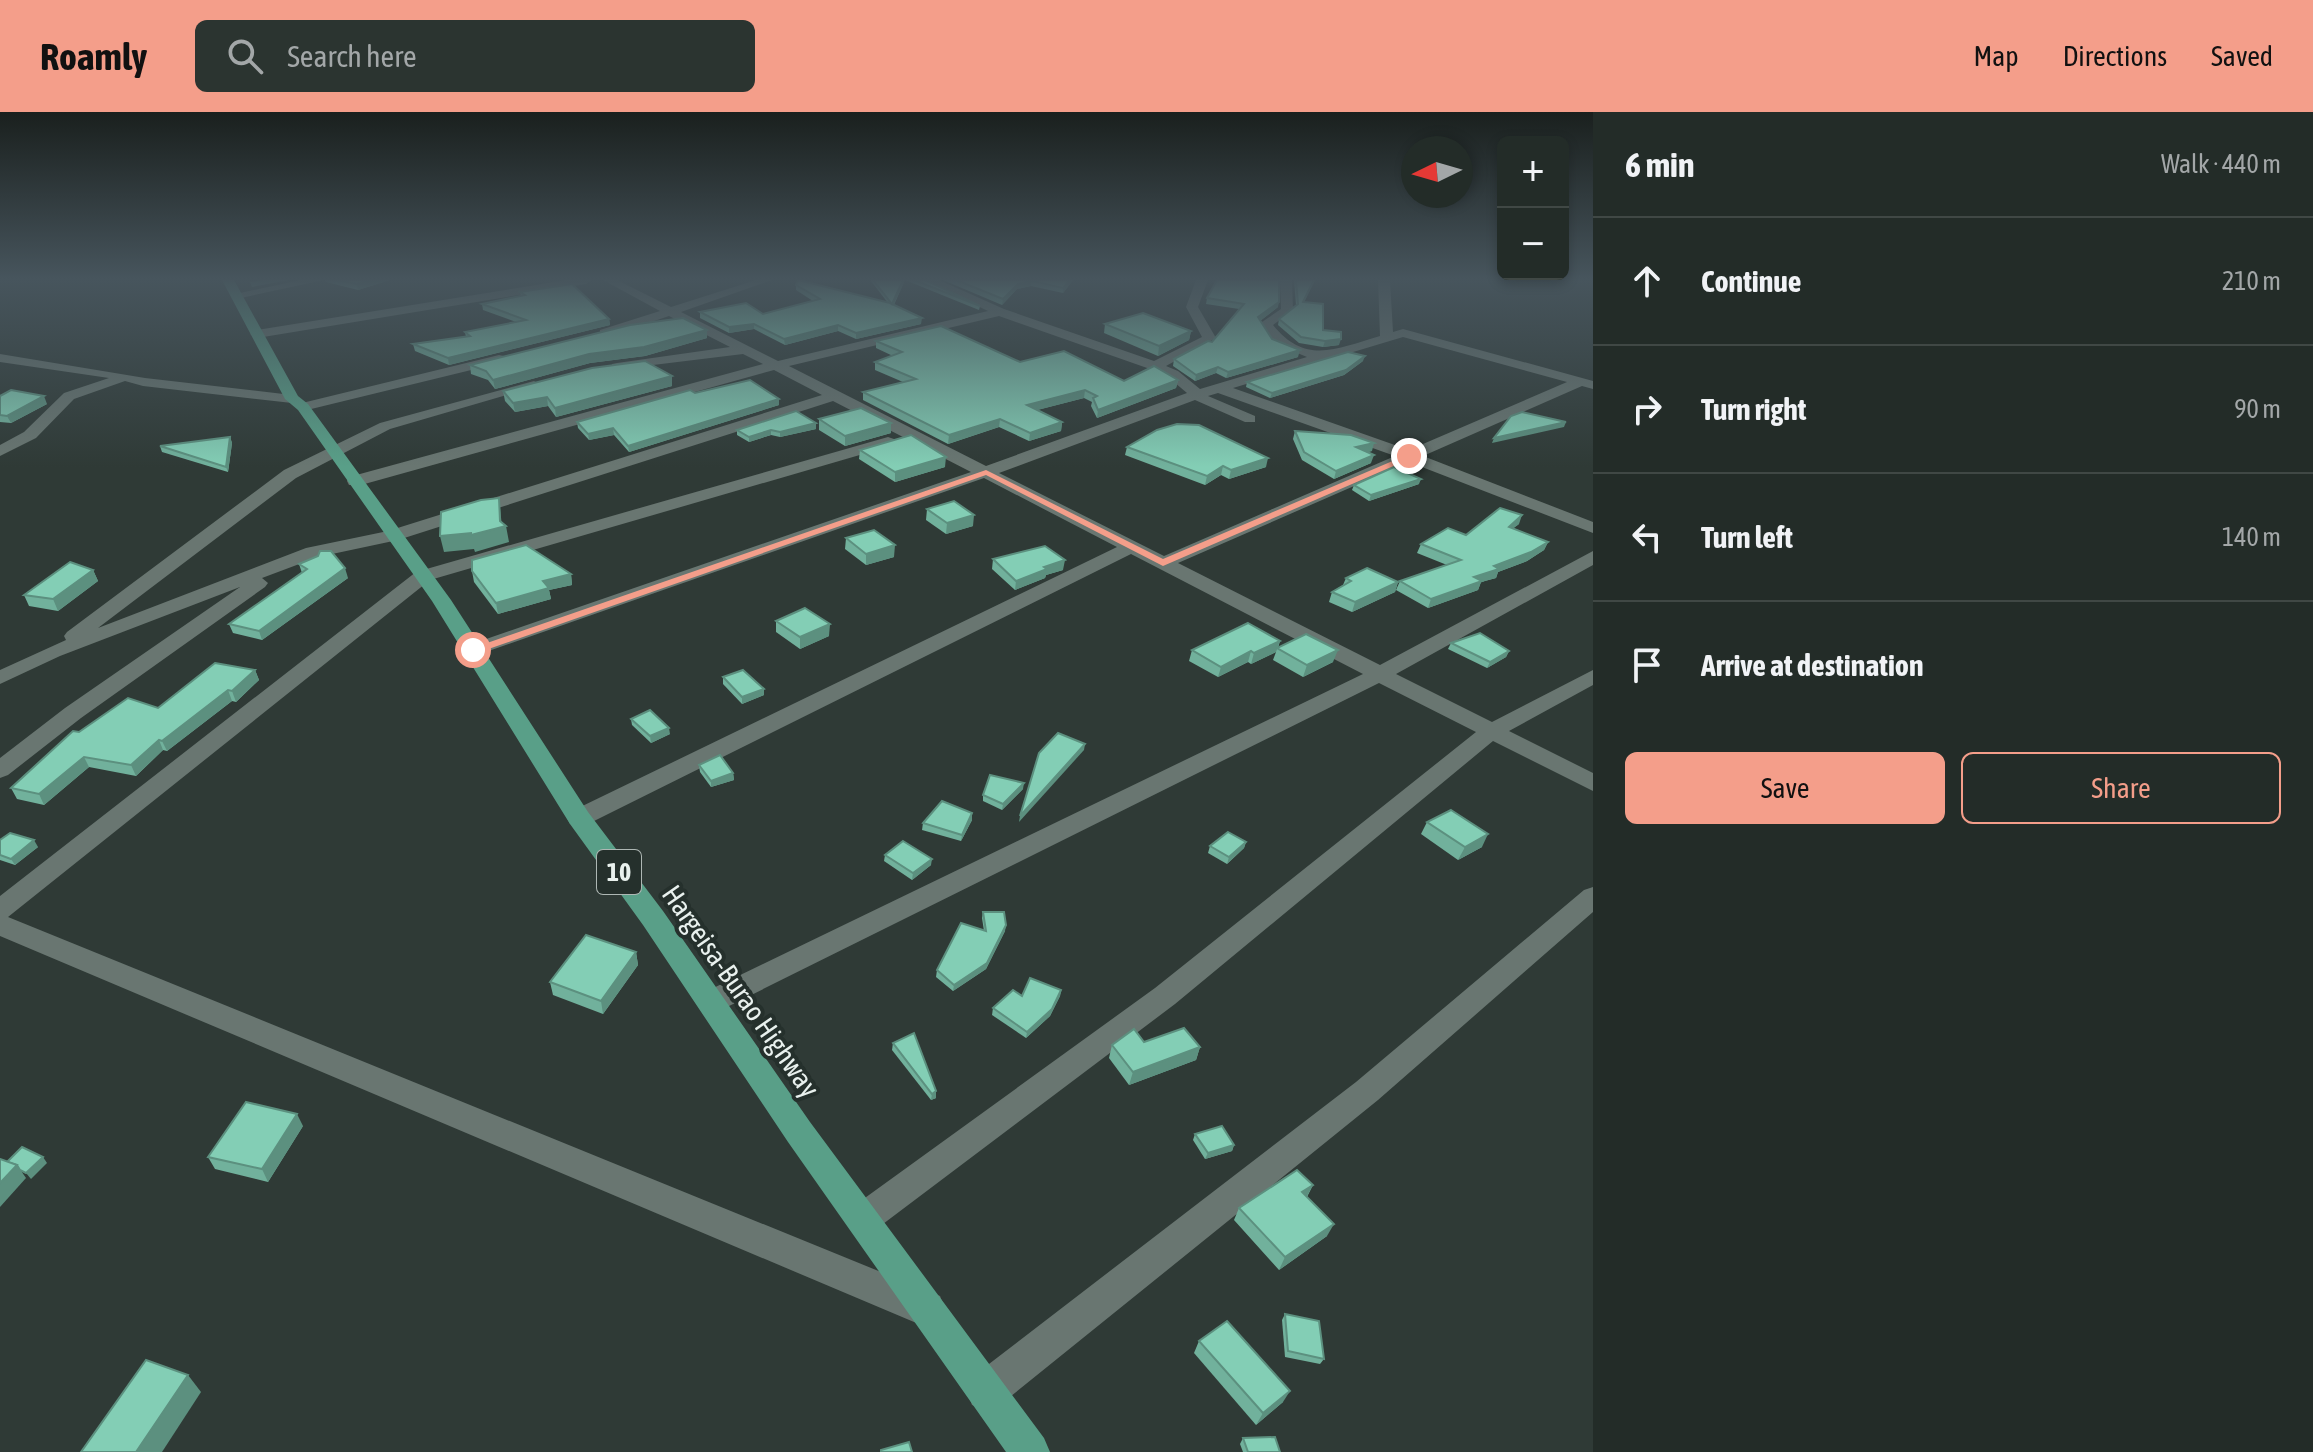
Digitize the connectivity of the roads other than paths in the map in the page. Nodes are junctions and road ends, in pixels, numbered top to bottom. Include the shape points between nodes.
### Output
1 (262, 343) edge
2 (734, 343) edge
3 (872, 343) edge
4 (1088, 343) edge
5 (1200, 343) edge
6 (1284, 343) edge
7 (1369, 343) edge
8 (1438, 343) edge
9 (747, 349) junction
10 (515, 355) edge
11 (0, 358) edge
12 (1320, 358) junction
13 (777, 365) junction
14 (1155, 366) junction
15 (607, 368) edge
16 (128, 377) junction
17 (547, 382) edge
18 (1588, 383) edge
19 (1218, 388) junction
20 (1199, 394) junction
21 (836, 395) junction
22 (297, 403) junction
23 (1250, 419) dead end
24 (914, 435) junction
25 (0, 451) edge
26 (333, 452) junction
27 (1409, 456) junction
28 (986, 472) junction
29 (355, 481) junction
30 (1593, 528) edge
31 (392, 536) junction
32 (1132, 547) junction
33 (1593, 557) edge
34 (290, 561) junction
35 (1163, 563) junction
36 (423, 576) junction
37 (473, 650) junction
38 (53, 652) junction
39 (1380, 674) junction
40 (1593, 676) edge
41 (0, 678) edge
42 (1492, 731) junction
43 (0, 770) edge
44 (1593, 783) edge
45 (579, 818) junction
46 (1593, 897) edge
47 (0, 910) edge
48 (0, 925) edge
49 (711, 1002) junction
50 (863, 1219) junction
51 (929, 1310) junction
52 (986, 1391) junction
53 (1030, 1452) edge

1 - 22 highway, Hargeisa-Burao Highway / 10
2 - 9 street
3 - 13 street
4 - 14 street
5 - 14 street
6 - 12 street
7 - 12 street
8 - 18 street
9 - 13 street
9 - 15 street
10 - 22 street
11 - 16 street
12 - 19 street
13 - 21 street
13 - 29 street
14 - 20 street
16 - 22 street
16 - 25 street via 69,396 30,435
17 - 26 street via 385,426
18 - 27 street
19 - 20 street
19 - 27 street
20 - 23 street via 1214,406
20 - 28 street
21 - 24 street
21 - 31 street
22 - 26 highway, Hargeisa-Burao Highway / 10
24 - 28 street
24 - 36 street
26 - 29 highway, Hargeisa-Burao Highway / 10
26 - 38 street via 290,474
27 - 30 street
27 - 35 street
28 - 32 street
28 - 37 street
29 - 31 highway, Hargeisa-Burao Highway / 10
31 - 34 street
31 - 36 highway, Hargeisa-Burao Highway / 10
32 - 35 street
32 - 45 street
33 - 39 street
34 - 38 street
34 - 43 street
35 - 39 street
36 - 37 highway, Hargeisa-Burao Highway / 10
36 - 47 street
37 - 45 highway, Hargeisa-Burao Highway / 10
38 - 41 street
39 - 42 street
39 - 49 street
40 - 42 street
42 - 44 street
42 - 50 street via 1165,996
45 - 49 highway, Hargeisa-Burao Highway / 10
46 - 52 street via 1367,1091
48 - 51 street
49 - 50 highway, Hargeisa-Burao Highway / 10
50 - 51 highway, Hargeisa-Burao Highway / 10
51 - 52 highway, Hargeisa-Burao Highway / 10
52 - 53 highway, Hargeisa-Burao Highway / 10

